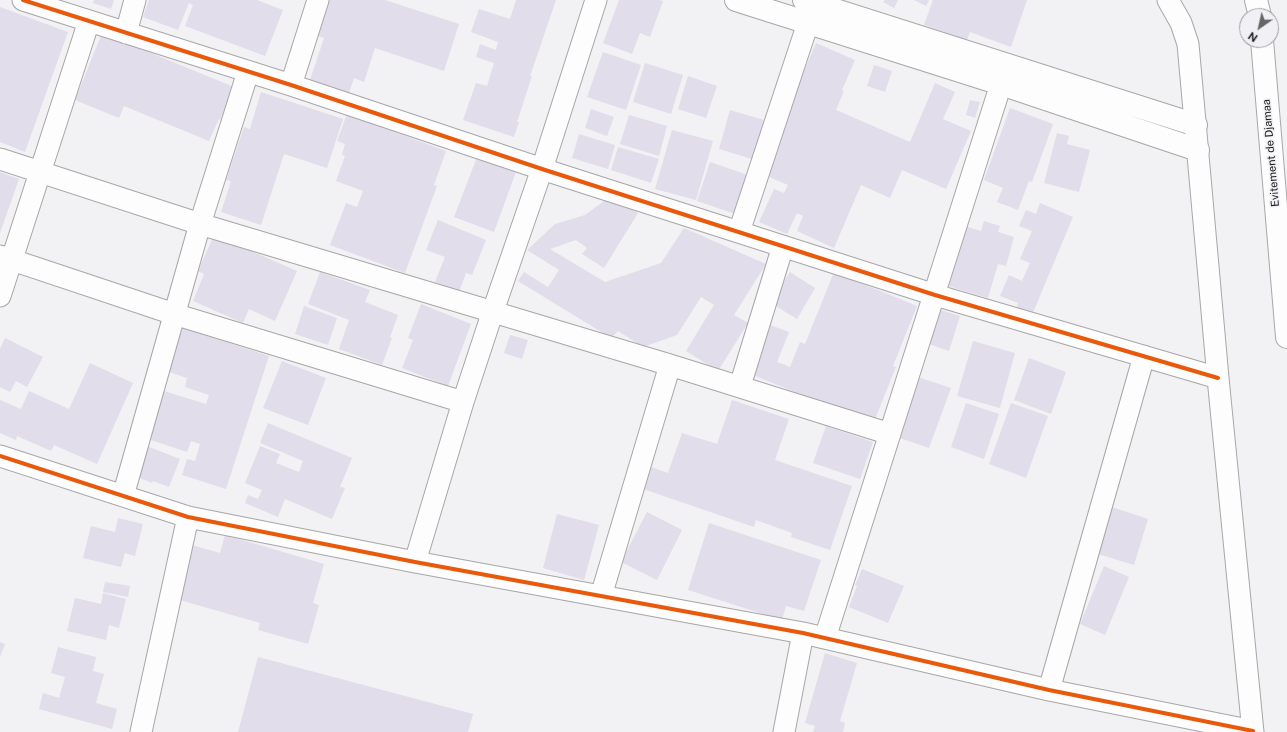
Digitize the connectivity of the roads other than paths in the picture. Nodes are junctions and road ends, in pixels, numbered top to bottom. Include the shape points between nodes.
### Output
1 (23, 0) edge
2 (135, 0) edge
3 (596, 0) edge
4 (736, 0) edge
5 (804, 0) edge
6 (1168, 0) edge
7 (312, 2) edge
8 (89, 21) junction
9 (808, 23) junction
10 (126, 33) junction
11 (1263, 48) edge
12 (248, 72) junction
13 (1001, 84) junction
14 (291, 85) junction
15 (1196, 125) junction
16 (1198, 150) junction
17 (0, 159) edge
18 (542, 168) junction
19 (41, 173) junction
20 (200, 224) junction
21 (739, 232) junction
22 (783, 246) junction
23 (6, 258) edge
24 (935, 295) junction
25 (0, 296) edge
26 (493, 311) junction
27 (174, 314) junction
28 (1287, 338) edge
29 (1144, 356) junction
30 (670, 365) junction
31 (1218, 378) junction
32 (740, 386) junction
33 (463, 402) junction
34 (890, 434) junction
35 (0, 456) edge
36 (123, 496) junction
37 (188, 517) junction
38 (415, 562) junction
39 (601, 596) junction
40 (803, 633) junction
41 (825, 638) junction
42 (1049, 690) junction
43 (141, 732) edge
44 (784, 732) edge
45 (1253, 732) edge

1 - 8 street
2 - 10 street
3 - 18 street
4 - 9 street
5 - 15 street
6 - 15 street via 1181,23 1188,44
7 - 14 street
8 - 10 street
8 - 19 street
9 - 13 street
9 - 21 street
10 - 12 street
11 - 28 street, Evitement de Djamaa
12 - 14 street
12 - 20 street
13 - 16 street
13 - 24 street
14 - 18 street
15 - 16 street
16 - 31 street
17 - 19 street
18 - 21 street
18 - 26 street
19 - 20 street
19 - 23 street
20 - 26 street
20 - 27 street
21 - 22 street
22 - 24 street
22 - 32 street
23 - 25 street
23 - 27 street
24 - 29 street
24 - 34 street
26 - 30 street
26 - 33 street
27 - 33 street
27 - 36 street
29 - 31 street
29 - 42 street
30 - 32 street
30 - 39 street
31 - 45 street
32 - 34 street
33 - 38 street
34 - 41 street
35 - 36 street
36 - 37 street
37 - 38 street
37 - 43 street
38 - 39 street
39 - 40 street
40 - 41 street
40 - 44 street
41 - 42 street
42 - 45 street

